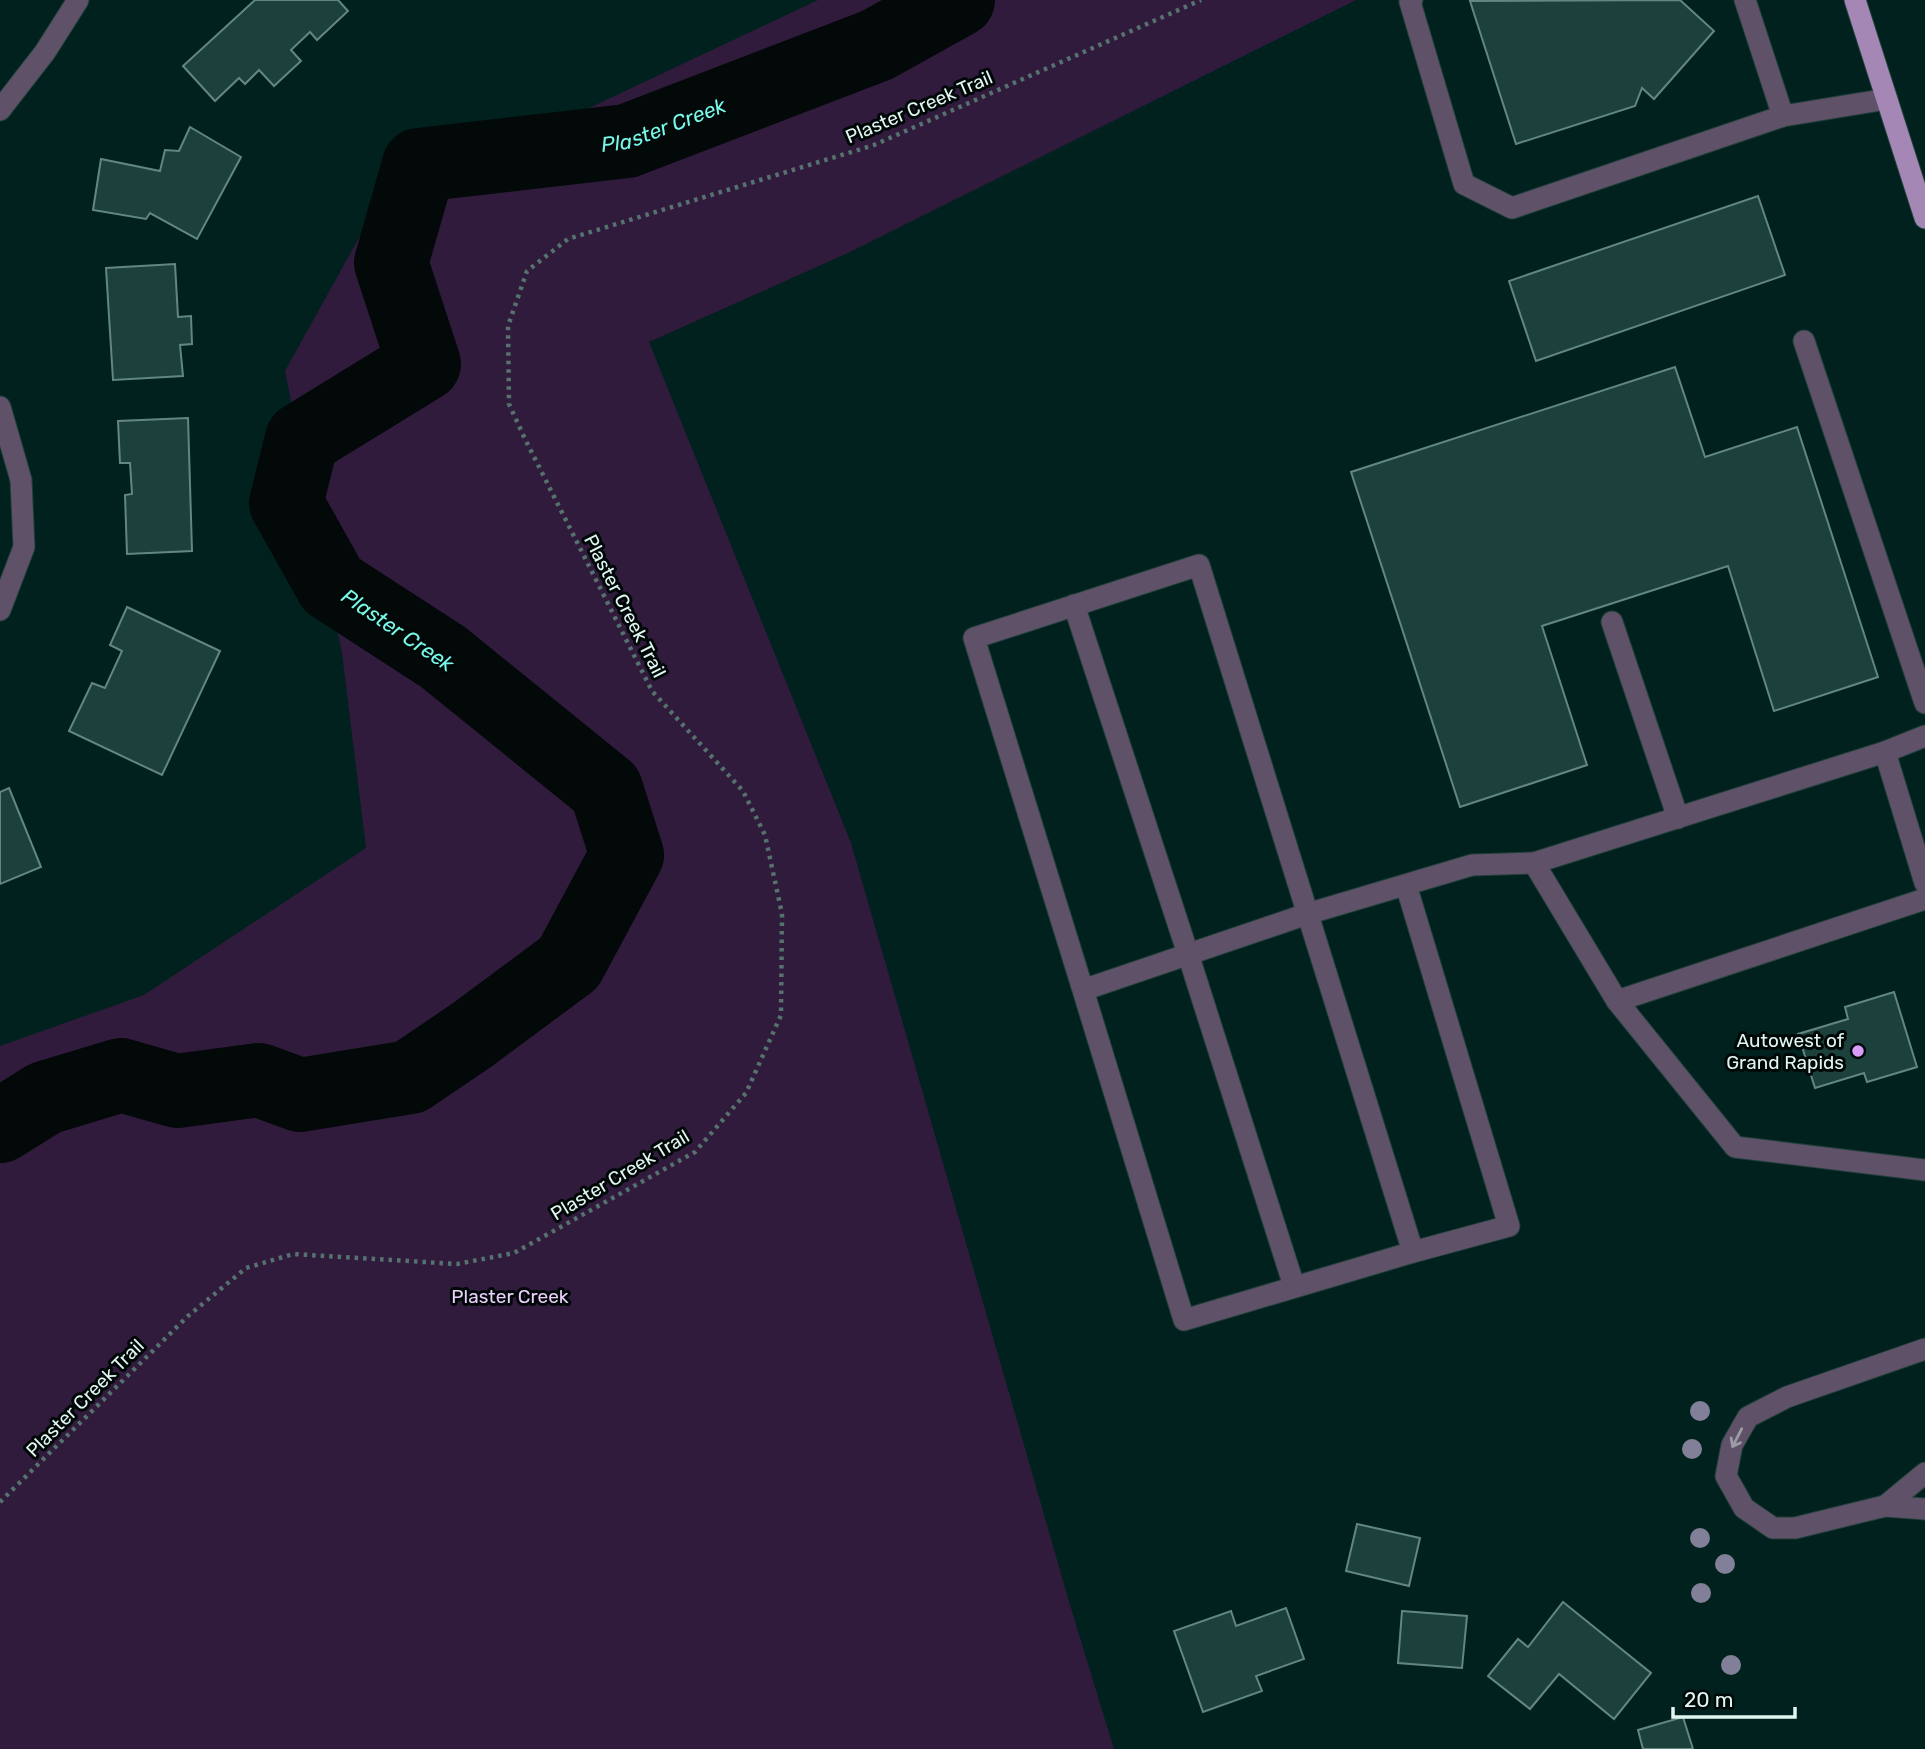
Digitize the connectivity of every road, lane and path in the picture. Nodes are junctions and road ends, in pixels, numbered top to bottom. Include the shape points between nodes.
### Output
1 (78, 0) edge
2 (1201, 0) edge
3 (1412, 0) edge
4 (1745, 0) edge
5 (1855, 0) edge
6 (1887, 99) junction
7 (0, 110) edge
8 (1783, 116) junction
9 (1925, 218) edge
10 (1804, 341) dead end
11 (0, 407) edge
12 (1074, 605) junction
13 (0, 610) edge
14 (1612, 622) dead end
15 (1925, 703) edge
16 (1925, 736) edge
17 (1885, 752) junction
18 (1678, 818) junction
19 (1534, 863) junction
20 (1925, 883) edge
21 (1406, 885) junction
22 (1925, 899) edge
23 (1307, 914) junction
24 (1188, 954) junction
25 (1083, 990) junction
26 (1617, 1001) junction
27 (1925, 1170) edge
28 (1413, 1252) junction
29 (1294, 1286) junction
30 (1925, 1349) edge
31 (1925, 1474) edge
32 (0, 1502) edge
33 (1885, 1506) junction
34 (1925, 1508) edge

1 - 7 street
2 - 32 path, Plaster Creek Trail via 874,145 568,239 527,271 508,326 509,404 652,691 743,791 765,835 782,914 781,1015 746,1093 695,1152 514,1253 457,1264 293,1254 246,1268 188,1316
3 - 8 street via 1464,184 1511,208
4 - 8 street
5 - 6 main road
6 - 8 street
6 - 9 main road
10 - 15 street
11 - 13 street via 21,480 23,547
12 - 23 street via 1199,565
12 - 24 street
12 - 25 street via 974,638
14 - 18 street
16 - 17 street
17 - 18 street
17 - 20 street
18 - 19 street
19 - 21 street via 1472,866
19 - 26 street
21 - 23 street
21 - 28 street via 1508,1226
22 - 26 street
23 - 24 street
23 - 28 street
24 - 25 street
24 - 29 street
25 - 29 street via 1185,1320
26 - 27 street via 1735,1147
28 - 29 street
30 -> 33 street via 1787,1397 1748,1418 1732,1445 1726,1476 1744,1508 1773,1528 1795,1528
31 - 33 street
33 - 34 street

